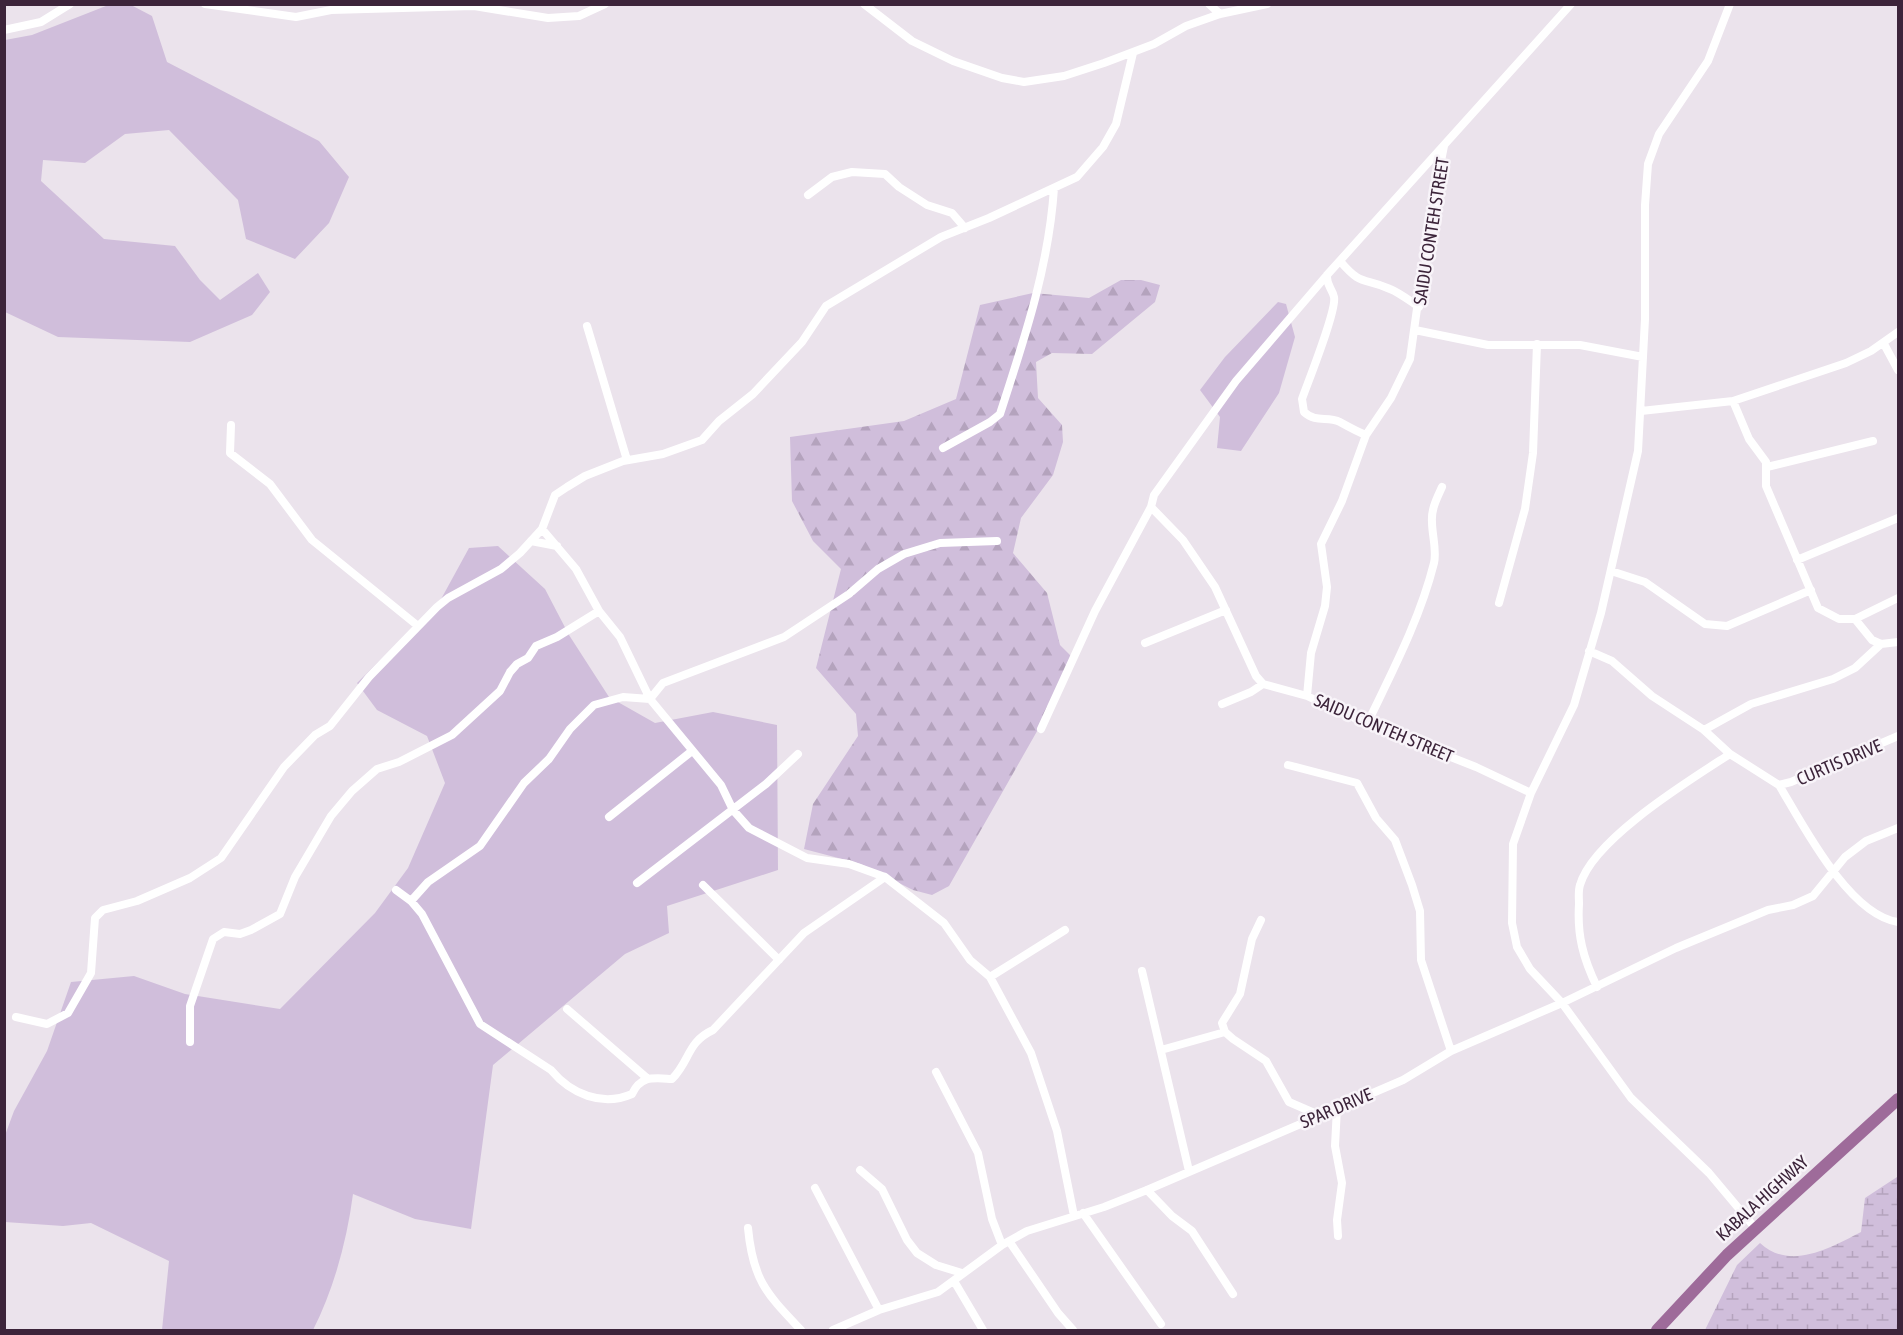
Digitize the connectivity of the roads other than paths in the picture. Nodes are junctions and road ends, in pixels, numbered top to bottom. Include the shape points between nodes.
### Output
1 (70, 4) edge
2 (204, 4) edge
3 (605, 4) edge
4 (864, 4) edge
5 (1209, 4) edge
6 (1267, 4) edge
7 (1571, 4) edge
8 (1730, 4) edge
9 (1220, 14) junction
10 (4, 30) edge
11 (1133, 52) junction
12 (1445, 143) junction
13 (1054, 188) junction
14 (808, 195) dead end
15 (965, 228) junction
16 (1340, 261) junction
17 (1327, 275) junction
18 (1419, 307) junction
19 (587, 326) dead end
20 (1415, 330) junction
21 (1899, 332) edge
22 (1537, 344) junction
23 (1884, 344) junction
24 (1643, 357) junction
25 (1899, 370) edge
26 (1733, 401) junction
27 (1641, 411) junction
28 (231, 425) dead end
29 (1366, 435) junction
30 (1873, 441) dead end
31 (943, 448) dead end
32 (627, 460) junction
33 (1767, 467) junction
34 (1442, 487) dead end
35 (1151, 507) junction
36 (1899, 518) edge
37 (542, 529) junction
38 (531, 541) junction
39 (997, 541) dead end
40 (557, 546) junction
41 (1797, 560) junction
42 (1611, 571) junction
43 (1811, 590) junction
44 (1899, 598) edge
45 (1499, 603) dead end
46 (1226, 610) junction
47 (600, 611) junction
48 (1855, 618) junction
49 (418, 626) junction
50 (1899, 642) edge
51 (1144, 643) dead end
52 (1881, 644) junction
53 (1589, 651) junction
54 (1263, 684) junction
55 (1306, 696) junction
56 (650, 699) junction
57 (1222, 704) dead end
58 (1367, 724) junction
59 (1041, 729) dead end
60 (1704, 730) junction
61 (1899, 736) edge
62 (692, 752) junction
63 (798, 754) dead end
64 (1730, 754) junction
65 (1288, 765) dead end
66 (1779, 785) junction
67 (1531, 793) junction
68 (733, 810) junction
69 (609, 817) dead end
70 (1899, 828) edge
71 (1831, 871) junction
72 (885, 877) junction
73 (637, 882) dead end
74 (703, 885) dead end
75 (396, 890) dead end
76 (411, 901) junction
77 (1261, 920) dead end
78 (1899, 922) edge
79 (1065, 930) dead end
80 (779, 960) junction
81 (1142, 971) dead end
82 (990, 977) junction
83 (1597, 987) junction
84 (1563, 1003) junction
85 (567, 1009) dead end
86 (16, 1017) dead end
87 (1225, 1032) junction
88 (190, 1042) dead end
89 (1161, 1050) junction
90 (1451, 1051) junction
91 (936, 1072) dead end
92 (647, 1078) junction
93 (1899, 1099) edge
94 (1337, 1108) junction
95 (1319, 1115) junction
96 (860, 1170) dead end
97 (1189, 1171) junction
98 (815, 1188) dead end
99 (1147, 1190) junction
100 (1083, 1213) junction
101 (1074, 1216) junction
102 (748, 1228) dead end
103 (1756, 1228) junction
104 (1338, 1236) dead end
105 (1005, 1243) junction
106 (962, 1273) junction
107 (954, 1281) junction
108 (1233, 1294) dead end
109 (879, 1310) junction
110 (1161, 1324) dead end
111 (801, 1330) edge
112 (833, 1330) edge
113 (983, 1330) edge
114 (1073, 1330) edge
115 (1657, 1330) edge

1 - 10 street via 41,22
2 - 3 street via 296,17 330,10 474,6 548,18 579,16
4 - 11 street via 912,41 953,61 1024,82 1064,76
5 - 9 street
6 - 9 street
7 - 12 street
8 - 24 street via 1708,61 1659,134 1648,164
9 - 11 street
11 - 13 street via 1116,124 1103,147 1077,177
12 - 16 street
12 - 18 street, SAIDU CONTEH STREET via 1437,217
13 - 15 street
13 - 31 street via 1042,277 1000,414
14 - 15 street via 832,177 852,172 885,174 927,205 952,213
15 - 32 street via 913,252 826,306 802,342 702,440 663,454
16 - 17 street
16 - 18 street via 1353,276 1389,288
17 - 29 street via 1326,285 1334,297 1332,314 1302,399 1304,412 1311,418 1338,421
17 - 35 street via 1236,381 1154,495
18 - 20 street, SAIDU CONTEH STREET
19 - 32 street
20 - 22 street via 1488,345
20 - 29 street, SAIDU CONTEH STREET via 1402,378
21 - 23 street
22 - 24 street via 1580,345
22 - 45 street via 1533,453 1525,509
23 - 25 street
23 - 26 street via 1846,363
24 - 27 street
26 - 27 street
26 - 33 street via 1739,421
27 - 42 street via 1636,461
28 - 49 street via 230,453 270,484 312,540
29 - 55 street, SAIDU CONTEH STREET via 1342,501 1321,544 1327,587 1311,653
30 - 33 street
32 - 37 street via 585,476 555,495
33 - 41 street via 1766,486
34 - 58 street via 1431,520 1434,560 1429,580
35 - 46 street via 1183,540
35 - 59 street via 1095,611
36 - 41 street
37 - 38 street
37 - 40 street
38 - 40 street
38 - 49 street via 501,569 448,598
39 - 56 street via 940,543 904,554 878,568 849,594 784,638 663,683
40 - 47 street via 576,569
41 - 43 street
42 - 43 street via 1645,582 1706,624 1717,627
42 - 53 street
43 - 48 street via 1818,608 1828,616
44 - 48 street
46 - 51 street
46 - 54 street
47 - 56 street via 620,637
47 - 88 street via 536,646 510,672 500,691 452,735 377,769 352,791 331,816 295,877 280,914 251,930 240,934 224,932 213,939 190,1006
48 - 52 street via 1866,636
49 - 86 street via 330,726 315,735 284,767 221,858 190,878 137,901 103,910 95,918 91,973 68,1013 47,1024
50 - 52 street
52 - 60 street via 1855,668 1833,679 1751,704
53 - 60 street via 1612,661 1652,696
53 - 67 street via 1574,705
54 - 55 street
54 - 57 street
55 - 58 street, SAIDU CONTEH STREET
56 - 62 street
56 - 76 street via 623,697 594,705 524,783 480,846 428,882
58 - 67 street, SAIDU CONTEH STREET via 1476,766
60 - 64 street
61 - 66 street, CURTIS DRIVE
62 - 68 street via 721,785
62 - 69 street
63 - 68 street
64 - 66 street
64 - 83 street via 1628,825 1593,863 1580,885 1577,933
65 - 90 street via 1357,783 1376,818 1395,840 1419,911 1421,960
66 - 71 street
67 - 84 street via 1514,844 1512,923 1518,947 1530,969
68 - 72 street via 748,828 807,858 849,864
68 - 73 street
70 - 71 street, SPAR DRIVE via 1866,841
71 - 78 street via 1874,913
71 - 83 street, SPAR DRIVE via 1813,896 1676,948
72 - 80 street via 804,933
72 - 82 street via 944,923 970,960
74 - 80 street
75 - 76 street
76 - 92 street via 422,914 480,1023 551,1070 579,1094 611,1100 622,1098 632,1094 637,1084
77 - 87 street via 1251,939 1239,994 1222,1023
79 - 82 street
80 - 92 street via 713,1030 699,1036 684,1067 672,1079
81 - 89 street
82 - 101 street via 1031,1053 1057,1131
83 - 84 street, SPAR DRIVE
84 - 90 street, SPAR DRIVE
84 - 103 street via 1632,1098 1708,1173
85 - 92 street
87 - 89 street
87 - 95 street via 1266,1061 1289,1102
89 - 97 street
90 - 94 street, SPAR DRIVE via 1403,1080
91 - 105 street via 978,1153 992,1219
93 - 103 main road, KABALA HIGHWAY
94 - 95 street, SPAR DRIVE
94 - 104 street via 1335,1146 1342,1183
95 - 97 street, SPAR DRIVE
96 - 106 street via 882,1189 917,1253 936,1265
97 - 99 street, SPAR DRIVE
98 - 109 street
99 - 100 street, SPAR DRIVE
99 - 108 street via 1192,1231
100 - 101 street, SPAR DRIVE
100 - 110 street
101 - 105 street, SPAR DRIVE via 1027,1230
102 - 111 street via 758,1278 776,1306
103 - 115 main road, KABALA HIGHWAY via 1701,1280
105 - 106 street, SPAR DRIVE
105 - 114 street
106 - 107 street, SPAR DRIVE
107 - 109 street, SPAR DRIVE via 938,1292
107 - 113 street
109 - 112 street, SPAR DRIVE

